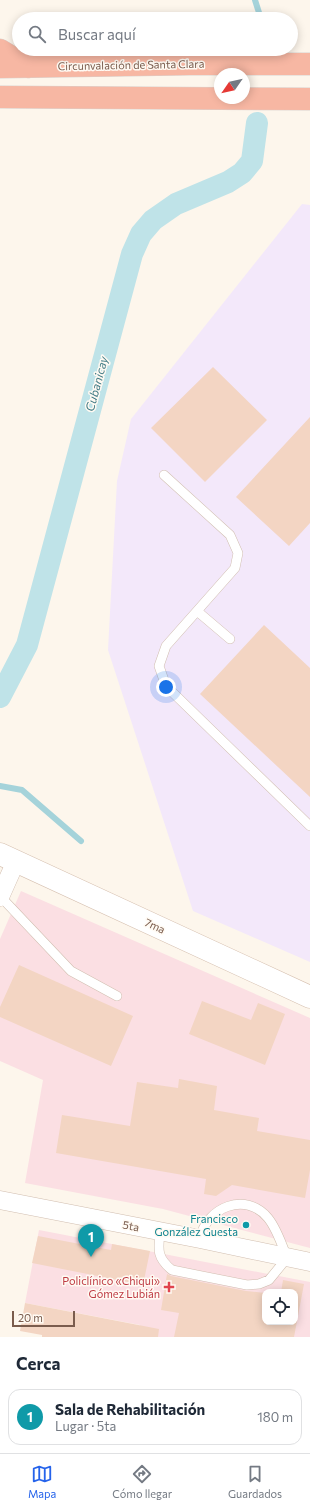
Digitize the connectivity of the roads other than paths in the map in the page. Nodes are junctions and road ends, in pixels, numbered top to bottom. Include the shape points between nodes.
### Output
1 (0, 50) edge
2 (310, 64) edge
3 (0, 67) edge
4 (28, 67) junction
5 (5, 99) edge
6 (310, 99) edge
7 (164, 475) dead end
8 (197, 611) junction
9 (230, 639) dead end
10 (310, 826) edge
11 (8, 858) edge
12 (0, 896) edge
13 (117, 996) dead end
14 (310, 997) edge
15 (0, 1200) edge
16 (160, 1232) junction
17 (200, 1239) junction
18 (287, 1258) junction
19 (310, 1262) edge

1 - 4 highway
2 - 4 highway, Circunvalación de Santa Clara
3 - 4 highway, Circunvalación de Santa Clara
5 - 6 highway
7 - 8 lane via 230,535 238,552 235,568
8 - 9 lane
8 - 10 lane via 166,646 159,666 166,686
11 - 12 street
11 - 14 street, 7ma
12 - 13 lane via 71,971
15 - 16 street, 5ta
16 - 17 street, 5ta
16 - 18 lane via 160,1257 172,1270 247,1285 260,1284 268,1280
17 - 18 street, 5ta
17 - 18 lane via 208,1219 218,1210 231,1205 245,1204 258,1209 269,1218
18 - 19 street, 5ta

